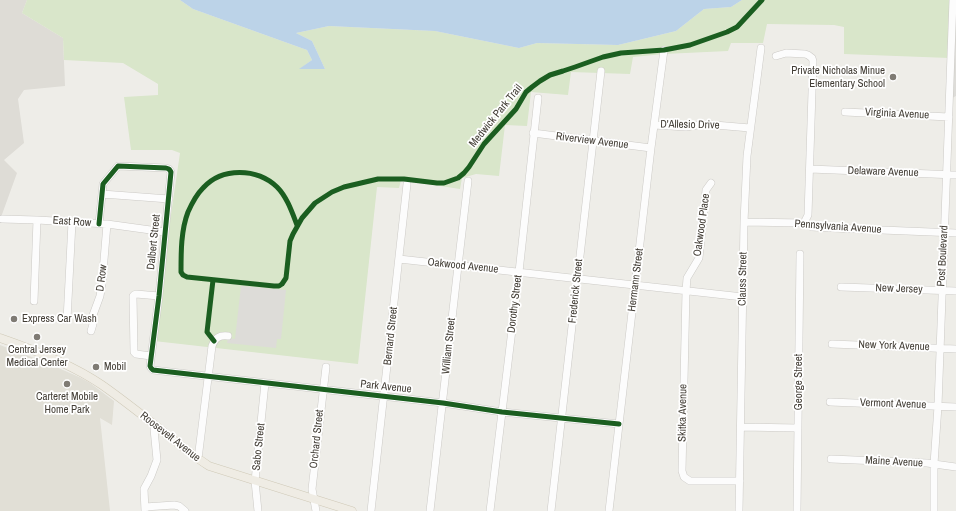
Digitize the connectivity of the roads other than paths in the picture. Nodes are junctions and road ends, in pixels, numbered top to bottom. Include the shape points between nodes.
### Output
1 (952, 0) edge
2 (760, 48) dead end
3 (664, 50) dead end
4 (776, 56) dead end
5 (601, 71) dead end
6 (538, 98) dead end
7 (844, 112) dead end
8 (949, 117) junction
9 (654, 125) junction
10 (750, 128) junction
11 (533, 133) junction
12 (592, 141) junction
13 (651, 148) junction
14 (810, 169) junction
15 (947, 174) junction
16 (956, 174) edge
17 (468, 181) dead end
18 (711, 182) dead end
19 (407, 184) dead end
20 (102, 194) junction
21 (168, 199) junction
22 (2, 219) dead end
23 (37, 220) junction
24 (72, 222) junction
25 (744, 222) junction
26 (804, 223) junction
27 (103, 224) junction
28 (166, 232) junction
29 (944, 232) junction
30 (956, 233) edge
31 (800, 254) dead end
32 (399, 259) junction
33 (458, 266) junction
34 (518, 272) junction
35 (578, 279) junction
36 (636, 285) junction
37 (841, 287) dead end
38 (942, 290) junction
39 (686, 291) junction
40 (956, 291) edge
41 (159, 296) junction
42 (743, 297) junction
43 (34, 301) dead end
44 (67, 320) dead end
45 (91, 331) dead end
46 (228, 336) dead end
47 (0, 338) edge
48 (832, 344) dead end
49 (940, 348) junction
50 (956, 349) edge
51 (151, 356) junction
52 (326, 367) dead end
53 (151, 368) joint
54 (208, 377) junction
55 (265, 383) junction
56 (323, 390) junction
57 (384, 396) junction
58 (830, 402) dead end
59 (443, 403) junction
60 (938, 406) junction
61 (956, 407) edge
62 (502, 412) junction
63 (562, 418) junction
64 (619, 424) junction
65 (156, 426) junction
66 (741, 427) junction
67 (798, 428) junction
68 (198, 459) junction
69 (831, 459) dead end
70 (934, 464) junction
71 (956, 466) edge
72 (255, 481) junction
73 (740, 482) junction
74 (314, 499) junction
75 (145, 509) edge
76 (186, 511) edge
77 (258, 511) edge
78 (316, 511) edge
79 (352, 511) edge
80 (371, 511) edge
81 (430, 511) edge
82 (490, 511) edge
83 (551, 511) edge
84 (609, 511) edge
85 (739, 511) edge
86 (797, 511) edge
87 (934, 511) edge

1 - 8 street, Post Boulevard
2 - 10 street, Clauss Street
3 - 9 street, Hermann Street
4 - 14 street via 786,53 805,54 812,58
5 - 12 street, Frederick Street
6 - 11 street, Dorothy Street
7 - 8 street, Virginia Avenue
8 - 15 street, Post Boulevard
9 - 10 street, D'Allesio Drive via 686,127 703,124
9 - 13 street, Hermann Street
10 - 25 street, Clauss Street
11 - 12 street, Riverview Avenue
11 - 34 street, Dorothy Street
12 - 13 street, Riverview Avenue
12 - 35 street, Frederick Street
13 - 36 street, Hermann Street
14 - 15 street, Delaware Avenue
14 - 26 street via 808,215
15 - 16 street, Delaware Avenue
15 - 29 street, Post Boulevard
17 - 33 street, William Street
18 - 39 street, Oakwood Place via 706,190 699,258 687,278
19 - 32 street, Bernard Street
20 - 21 street
20 - 21 street, Dalbert Street via 103,184 118,166 166,168 171,172
20 - 27 street
21 - 28 street, Dalbert Street
22 - 23 street, East Row
23 - 24 street, East Row
23 - 43 street
24 - 27 street, East Row
24 - 44 street
25 - 26 street, Pennsylvania Avenue
25 - 42 street, Clauss Street
26 - 29 street, Pennsylvania Avenue via 812,227
27 - 28 street, East Row
27 - 45 street, D Row via 102,284
28 - 41 street, Dalbert Street
29 - 30 street, Pennsylvania Avenue
29 - 38 street, Post Boulevard
31 - 67 street, George Street
32 - 33 street, Oakwood Avenue
32 - 57 street, Bernard Street
33 - 34 street, Oakwood Avenue
33 - 59 street, William Street
34 - 35 street, Oakwood Avenue
34 - 62 street, Dorothy Street
35 - 36 street, Oakwood Avenue
35 - 63 street, Frederick Street
36 - 39 street, Oakwood Avenue
36 - 64 street, Hermann Street
37 - 38 street, New Jersey
38 - 40 street, New Jersey
38 - 49 street, Post Boulevard
39 - 42 street, Oakwood Avenue
39 - 73 street, Skitka Avenue via 682,471 684,477 690,481
41 - 51 street, Dalbert Street
41 - 51 street via 133,296 134,352
42 - 66 street, Clauss Street
46 - 54 street via 222,335 214,341
47 - 65 main road, Roosevelt Avenue via 74,368 101,384
48 - 49 street, New York Avenue
49 - 50 street, New York Avenue
49 - 60 street, Post Boulevard
51 - 53 street, Dalbert Street
52 - 56 street, Orchard Street
53 - 54 street, Park Avenue via 155,371
54 - 55 street, Park Avenue
54 - 68 street
55 - 56 street, Park Avenue
55 - 72 street, Sabo Street
56 - 57 street, Park Avenue
56 - 74 street, Orchard Street via 312,489
57 - 59 street, Park Avenue
57 - 80 street, Bernard Street
58 - 60 street, Vermont Avenue
59 - 62 street, Park Avenue
59 - 81 street, William Street
60 - 61 street, Vermont Avenue
60 - 70 street, Post Boulevard
62 - 63 street, Park Avenue
62 - 82 street, Dorothy Street
63 - 64 street, Park Avenue
63 - 83 street, Frederick Street
64 - 84 street, Hermann Street
65 - 68 main road, Roosevelt Avenue
65 - 75 street via 154,433 157,460 144,489
66 - 67 street
66 - 73 street, Clauss Street
67 - 86 street, George Street
68 - 72 main road, Roosevelt Avenue via 213,468
69 - 70 street, Maine Avenue
70 - 71 street, Maine Avenue
70 - 87 street, Post Boulevard
72 - 74 main road, Roosevelt Avenue
72 - 77 street, Sabo Street
73 - 85 street, Clauss Street
74 - 78 street, Orchard Street
74 - 79 main road, Roosevelt Avenue
75 - 76 street via 174,505

